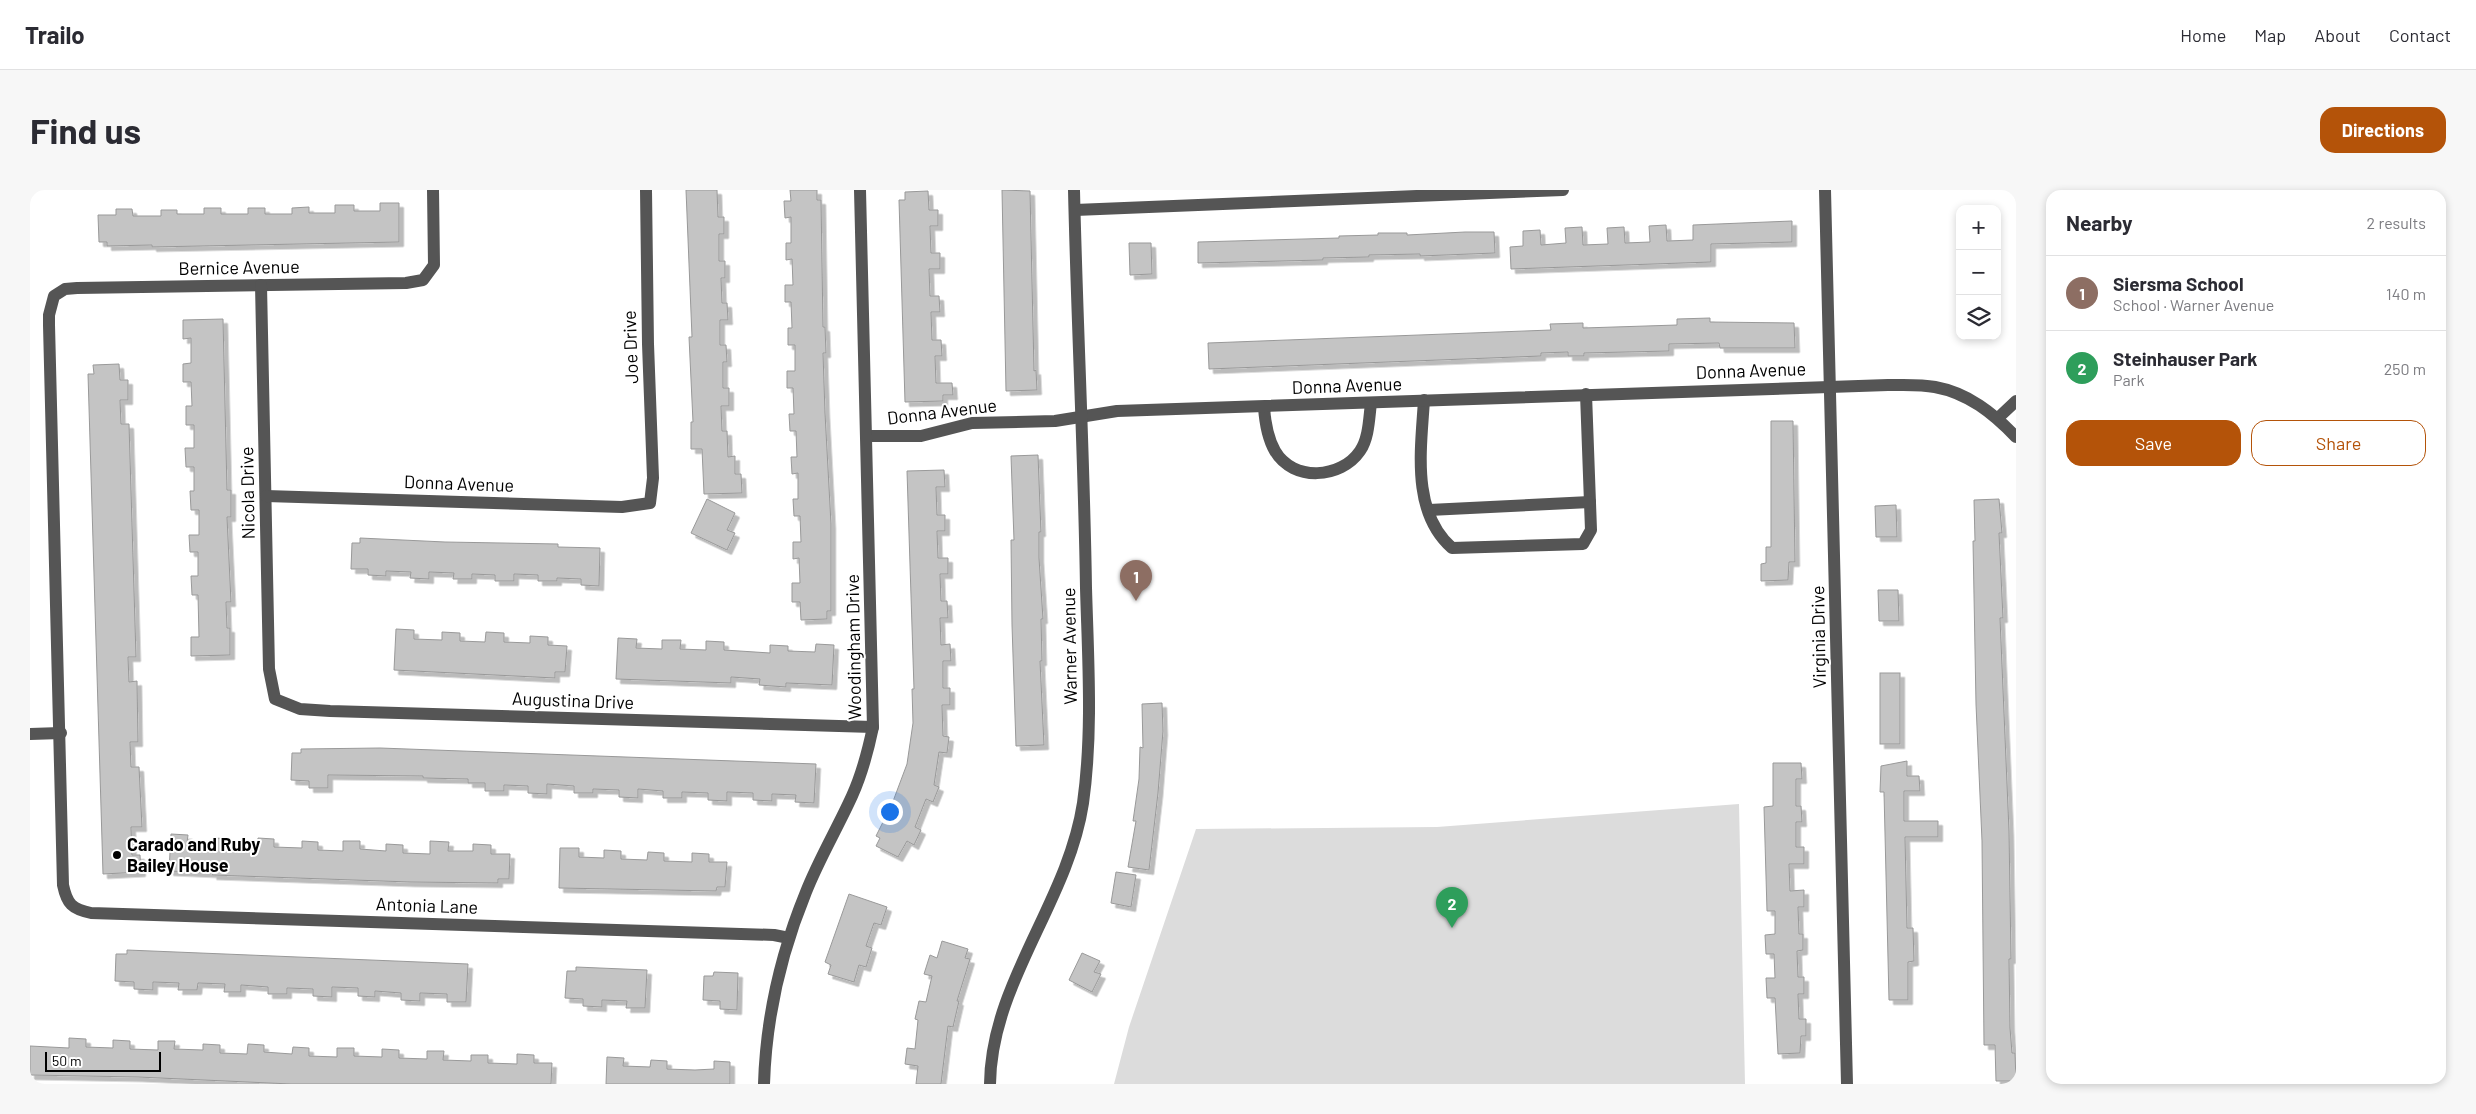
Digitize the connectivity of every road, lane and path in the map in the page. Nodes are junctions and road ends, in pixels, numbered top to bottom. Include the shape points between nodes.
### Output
1 (433, 190) edge
2 (646, 190) edge
3 (860, 190) edge
4 (1074, 190) edge
5 (1563, 190) edge
6 (1825, 190) edge
7 (1075, 210) junction
8 (261, 285) junction
9 (1831, 386) junction
10 (1586, 394) junction
11 (1424, 400) junction
12 (2016, 401) edge
13 (1370, 403) junction
14 (1264, 407) junction
15 (1083, 416) junction
16 (1998, 418) junction
17 (866, 436) junction
18 (2016, 437) edge
19 (266, 496) junction
20 (1590, 502) junction
21 (650, 503) joint
22 (1429, 510) junction
23 (275, 699) joint
24 (873, 727) junction
25 (61, 733) junction
26 (30, 734) edge
27 (789, 938) junction
28 (764, 1084) edge
29 (990, 1084) edge
30 (1847, 1084) edge

1 - 8 street, Bernice Avenue via 434,264 430,274 422,280 406,283
2 - 21 street, Joe Drive via 654,478
3 - 17 street, Woodingham Drive
4 - 7 street, Warner Avenue
5 - 7 street
6 - 9 street, Virginia Drive
7 - 15 street, Warner Avenue
8 - 19 street, Nicola Drive
8 - 25 street, Bernice Avenue via 77,288 58,293 51,303 48,325
9 - 10 street, Donna Avenue
9 - 16 street, Donna Avenue via 1934,386 1963,395
9 - 30 street, Virginia Drive
10 - 11 street, Donna Avenue
10 - 20 street
11 - 13 street, Donna Avenue
11 - 22 street via 1420,461 1422,492
12 - 16 street
13 - 14 street, Donna Avenue
13 - 14 street via 1368,430 1361,450 1334,472 1320,474 1304,472 1284,462 1276,453 1265,425
14 - 15 street, Donna Avenue via 1117,411
15 - 17 street, Donna Avenue via 1055,421 972,423 921,436
15 - 29 street, Warner Avenue via 1089,723 1082,804 1077,831 1060,882 1005,1006
16 - 18 street, Donna Avenue
17 - 24 street, Woodingham Drive
19 - 21 street, Donna Avenue via 622,507
19 - 23 street, Nicola Drive via 269,669
20 - 22 street
20 - 22 street via 1590,530 1583,544 1452,548 1438,536
23 - 24 street, Augustina Drive via 300,709 330,711
24 - 27 street, Woodingham Drive via 865,762 852,796 820,858
25 - 26 street
25 - 27 street, Antonia Lane via 63,885 66,901 76,910
27 - 28 street, Woodingham Drive via 774,993

